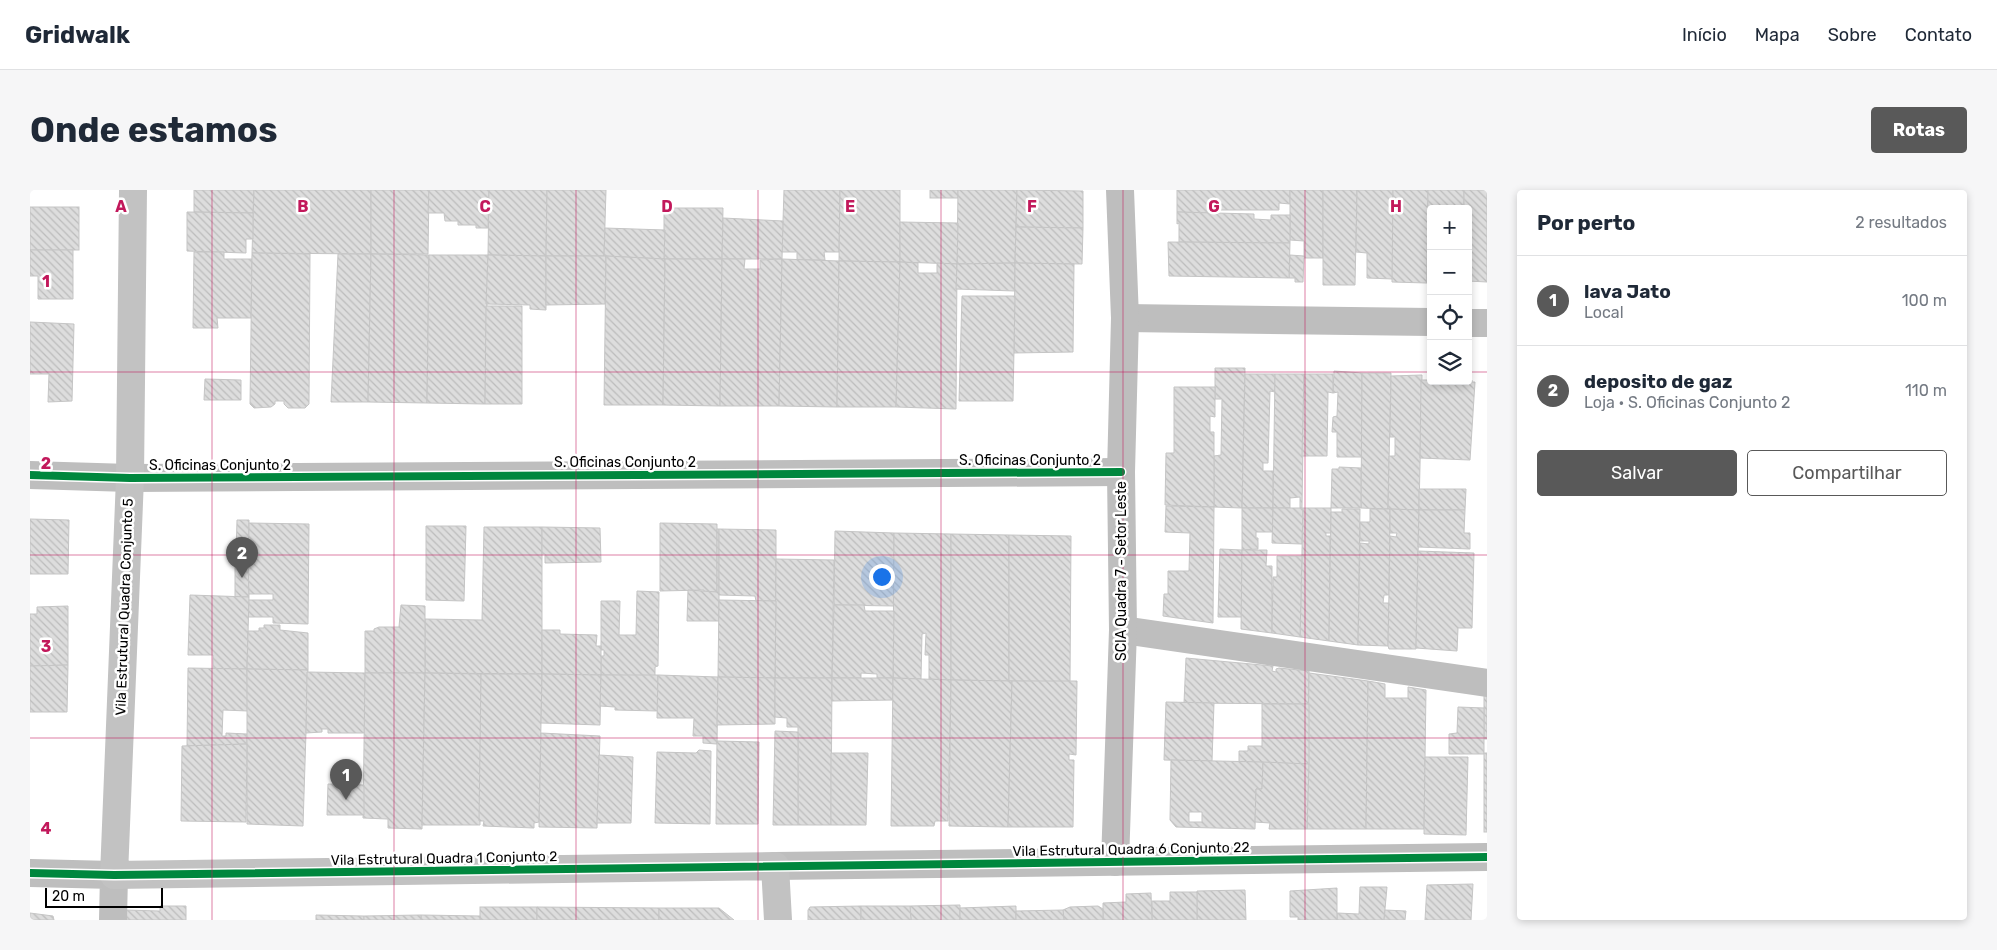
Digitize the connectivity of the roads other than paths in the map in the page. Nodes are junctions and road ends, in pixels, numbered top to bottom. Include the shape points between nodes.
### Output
1 (133, 190) edge
2 (1120, 190) edge
3 (1124, 318) junction
4 (1427, 322) edge
5 (1472, 323) edge
6 (1487, 323) edge
7 (1121, 472) junction
8 (30, 475) edge
9 (130, 478) junction
10 (1124, 630) junction
11 (1487, 683) edge
12 (1487, 857) edge
13 (1115, 862) junction
14 (775, 866) junction
15 (30, 873) edge
16 (114, 875) junction
17 (113, 920) edge
18 (778, 920) edge

1 - 9 street, Vila Estrutural Quadra Conjunto 5
2 - 3 street, SCIA Quadra 7 - Setor Leste
3 - 4 street
3 - 7 street, SCIA Quadra 7 - Setor Leste
5 - 6 street
7 - 9 street, S. Oficinas Conjunto 2
7 - 10 street, SCIA Quadra 7 - Setor Leste
8 - 9 street, S. Oficinas Conjunto 2
9 - 16 street, Vila Estrutural Quadra Conjunto 5
10 - 11 street
10 - 13 street, SCIA Quadra 7 - Setor Leste
12 - 13 street, Vila Estrutural Quadra 6 Conjunto 22
13 - 14 street, Vila Estrutural Quadra 6 Conjunto 22
14 - 16 street, Vila Estrutural Quadra 1 Conjunto 2
14 - 18 street
15 - 16 street
16 - 17 street

